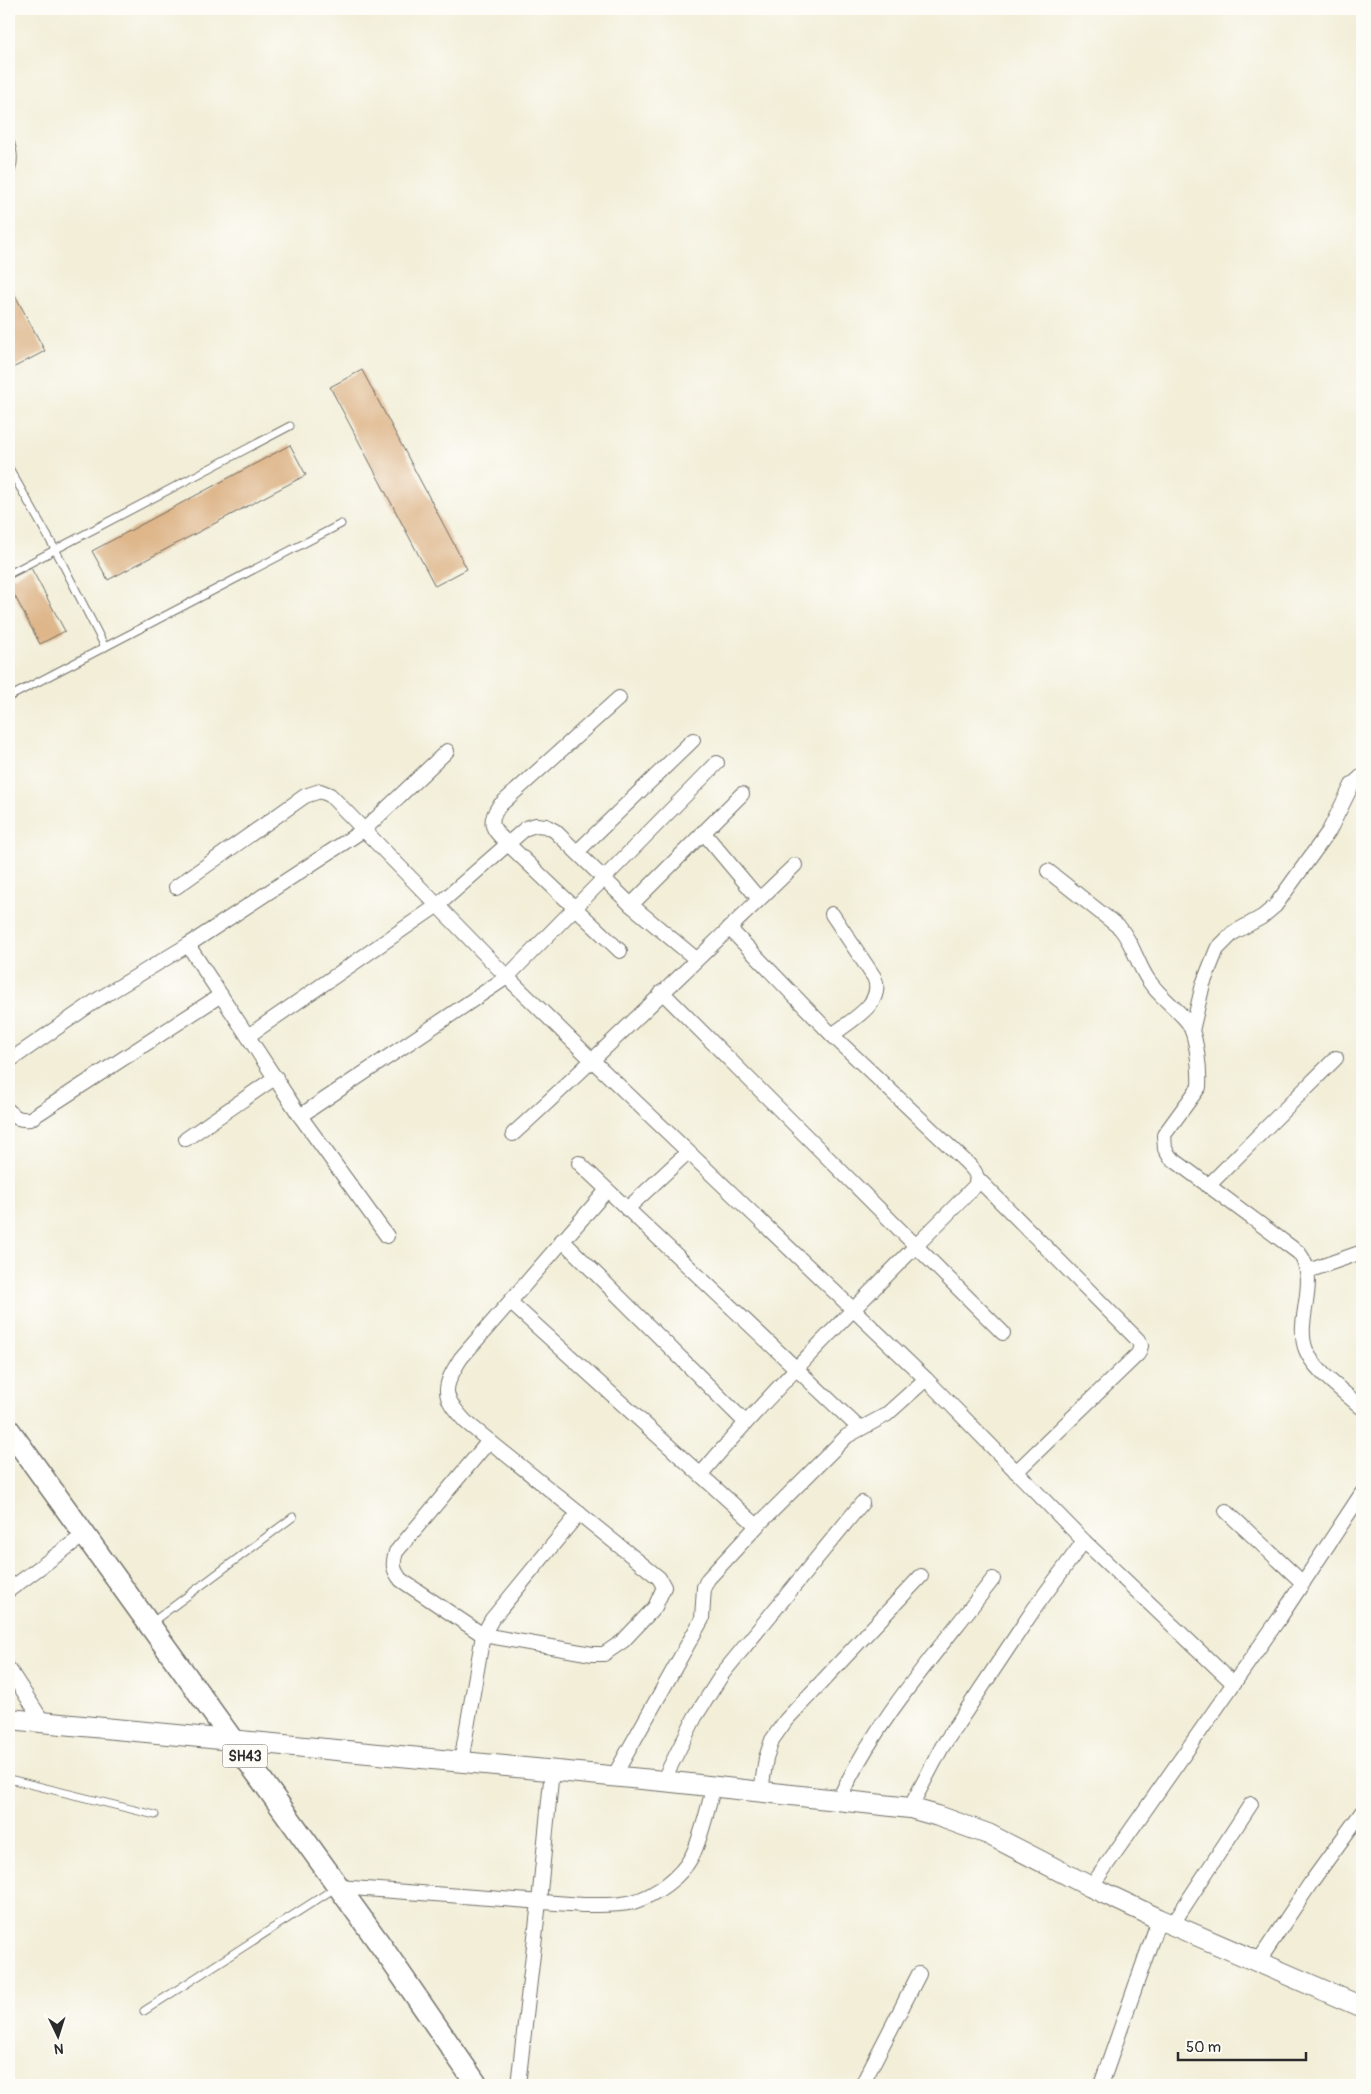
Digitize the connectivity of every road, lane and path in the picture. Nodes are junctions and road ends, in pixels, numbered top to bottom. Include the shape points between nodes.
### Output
1 (9, 139) edge
2 (9, 175) edge
3 (290, 426) dead end
4 (9, 468) edge
5 (341, 524) dead end
6 (55, 550) junction
7 (9, 574) edge
8 (105, 647) junction
9 (9, 697) edge
10 (619, 698) dead end
11 (693, 740) dead end
12 (447, 751) dead end
13 (716, 763) dead end
14 (1362, 776) edge
15 (742, 794) dead end
16 (365, 829) junction
17 (703, 832) junction
18 (508, 844) junction
19 (578, 852) junction
20 (795, 866) dead end
21 (1048, 871) dead end
22 (604, 877) junction
23 (176, 887) dead end
24 (759, 899) junction
25 (438, 905) junction
26 (631, 905) junction
27 (575, 907) junction
28 (832, 914) dead end
29 (729, 928) junction
30 (188, 945) junction
31 (620, 951) dead end
32 (696, 960) junction
33 (507, 977) junction
34 (662, 992) junction
35 (221, 995) junction
36 (1192, 1031) junction
37 (832, 1035) junction
38 (248, 1036) junction
39 (1336, 1058) dead end
40 (9, 1061) edge
41 (593, 1061) junction
42 (276, 1076) junction
43 (9, 1111) edge
44 (300, 1116) junction
45 (22, 1120) junction
46 (9, 1129) edge
47 (513, 1134) dead end
48 (186, 1139) dead end
49 (687, 1153) junction
50 (579, 1162) dead end
51 (978, 1179) junction
52 (1208, 1186) junction
53 (607, 1190) junction
54 (627, 1209) junction
55 (387, 1236) dead end
56 (562, 1240) junction
57 (916, 1247) junction
58 (1362, 1252) edge
59 (1308, 1271) junction
60 (510, 1302) junction
61 (852, 1310) junction
62 (1003, 1333) dead end
63 (796, 1368) junction
64 (926, 1379) junction
65 (1362, 1408) edge
66 (746, 1422) junction
67 (860, 1428) junction
68 (9, 1430) edge
69 (489, 1441) junction
70 (1016, 1472) junction
71 (701, 1474) junction
72 (1362, 1493) edge
73 (862, 1503) dead end
74 (1226, 1510) dead end
75 (579, 1513) junction
76 (293, 1517) dead end
77 (756, 1526) junction
78 (84, 1535) junction
79 (1084, 1542) junction
80 (921, 1576) dead end
81 (993, 1579) dead end
82 (1303, 1583) junction
83 (9, 1590) edge
84 (150, 1624) junction
85 (483, 1635) junction
86 (9, 1669) edge
87 (1233, 1683) junction
88 (9, 1719) edge
89 (43, 1722) junction
90 (234, 1741) junction
91 (461, 1762) junction
92 (552, 1770) junction
93 (614, 1776) junction
94 (9, 1779) edge
95 (663, 1781) junction
96 (714, 1786) junction
97 (761, 1791) junction
98 (839, 1799) junction
99 (1251, 1804) dead end
100 (910, 1808) junction
101 (1362, 1812) edge
102 (154, 1815) dead end
103 (338, 1887) junction
104 (1091, 1887) junction
105 (539, 1902) junction
106 (1165, 1922) junction
107 (1258, 1962) junction
108 (919, 1974) dead end
109 (1362, 2007) edge
110 (144, 2011) dead end
111 (477, 2085) edge
112 (518, 2085) edge
113 (862, 2085) edge
114 (1101, 2085) edge

1 - 2 lane via 13,160
3 - 6 lane
4 - 6 lane
5 - 8 lane
6 - 7 lane
6 - 8 lane
8 - 9 lane
10 - 18 street via 499,806 491,823
11 - 19 street
12 - 16 street
13 - 22 street
14 - 36 street via 1352,785 1329,831 1276,906 1234,933 1216,949 1203,984
15 - 17 street
16 - 23 street via 330,795 320,791 305,796
16 - 25 street
16 - 30 street
17 - 24 street
17 - 26 street
18 - 19 street via 526,828 536,824 555,831
18 - 25 street
18 - 27 street
19 - 22 street
20 - 24 street
21 - 36 street via 1120,928 1129,938 1141,969 1150,982 1188,1022
22 - 26 street
22 - 27 street
24 - 29 street
25 - 33 street
25 - 38 street
26 - 32 street
27 - 31 street
27 - 33 street
28 - 37 street via 878,986 869,1006
29 - 32 street
29 - 37 street
30 - 35 street
30 - 40 street via 97,1000
32 - 34 street
33 - 41 street
33 - 44 street
34 - 41 street
34 - 57 street
35 - 38 street
35 - 45 street via 38,1114
36 - 52 street via 1199,1087 1163,1141 1170,1157
37 - 51 street via 967,1163
38 - 42 street
39 - 52 street
41 - 47 street
41 - 49 street
42 - 44 street
42 - 48 street
43 - 45 street
44 - 55 street
45 - 46 street
49 - 54 street
49 - 61 street
50 - 53 street
51 - 57 street
51 - 70 street via 1141,1346 1138,1354
52 - 59 street via 1299,1253
53 - 54 street
53 - 56 street
54 - 63 street
56 - 60 street
56 - 66 street
57 - 61 street
57 - 62 street
58 - 59 street
59 - 65 street via 1303,1342 1306,1353 1315,1366
60 - 69 street via 462,1358 450,1376 446,1392 450,1406
60 - 71 street
61 - 63 street
61 - 64 street
63 - 66 street
63 - 67 street
64 - 67 street via 886,1415
64 - 70 street
66 - 71 street
67 - 77 street via 847,1436
68 - 78 main road, SH43
69 - 75 street
69 - 85 street via 396,1552 393,1562 394,1572 402,1580
70 - 79 street
71 - 77 street
72 - 82 street
73 - 95 street via 723,1673 695,1716
74 - 82 street
75 - 85 street via 492,1619
75 - 85 street via 659,1578 664,1587 656,1608 623,1641 604,1654 581,1654
76 - 84 lane
77 - 93 street via 708,1579 704,1587 702,1619
78 - 83 street
78 - 84 main road, SH43
79 - 87 street
79 - 100 street via 1034,1609 942,1747
80 - 97 street via 786,1720 772,1740
81 - 98 street via 881,1725 855,1765
82 - 87 street
84 - 90 main road, SH43
85 - 91 street
86 - 89 street
87 - 104 street
88 - 89 street
89 - 90 street
90 - 91 street
90 - 103 main road, SH43
91 - 92 street
92 - 93 street
92 - 105 street
93 - 95 street
94 - 102 lane
95 - 96 street
96 - 97 street
96 - 105 street via 693,1854 684,1869 670,1882 633,1902 608,1905
97 - 98 street
98 - 100 street
99 - 106 street
100 - 104 street via 988,1834
101 - 107 street
103 - 105 street
103 - 110 lane
103 - 111 main road, SH43
104 - 106 street
105 - 112 street
106 - 107 street
106 - 114 street
107 - 109 street
108 - 113 street

